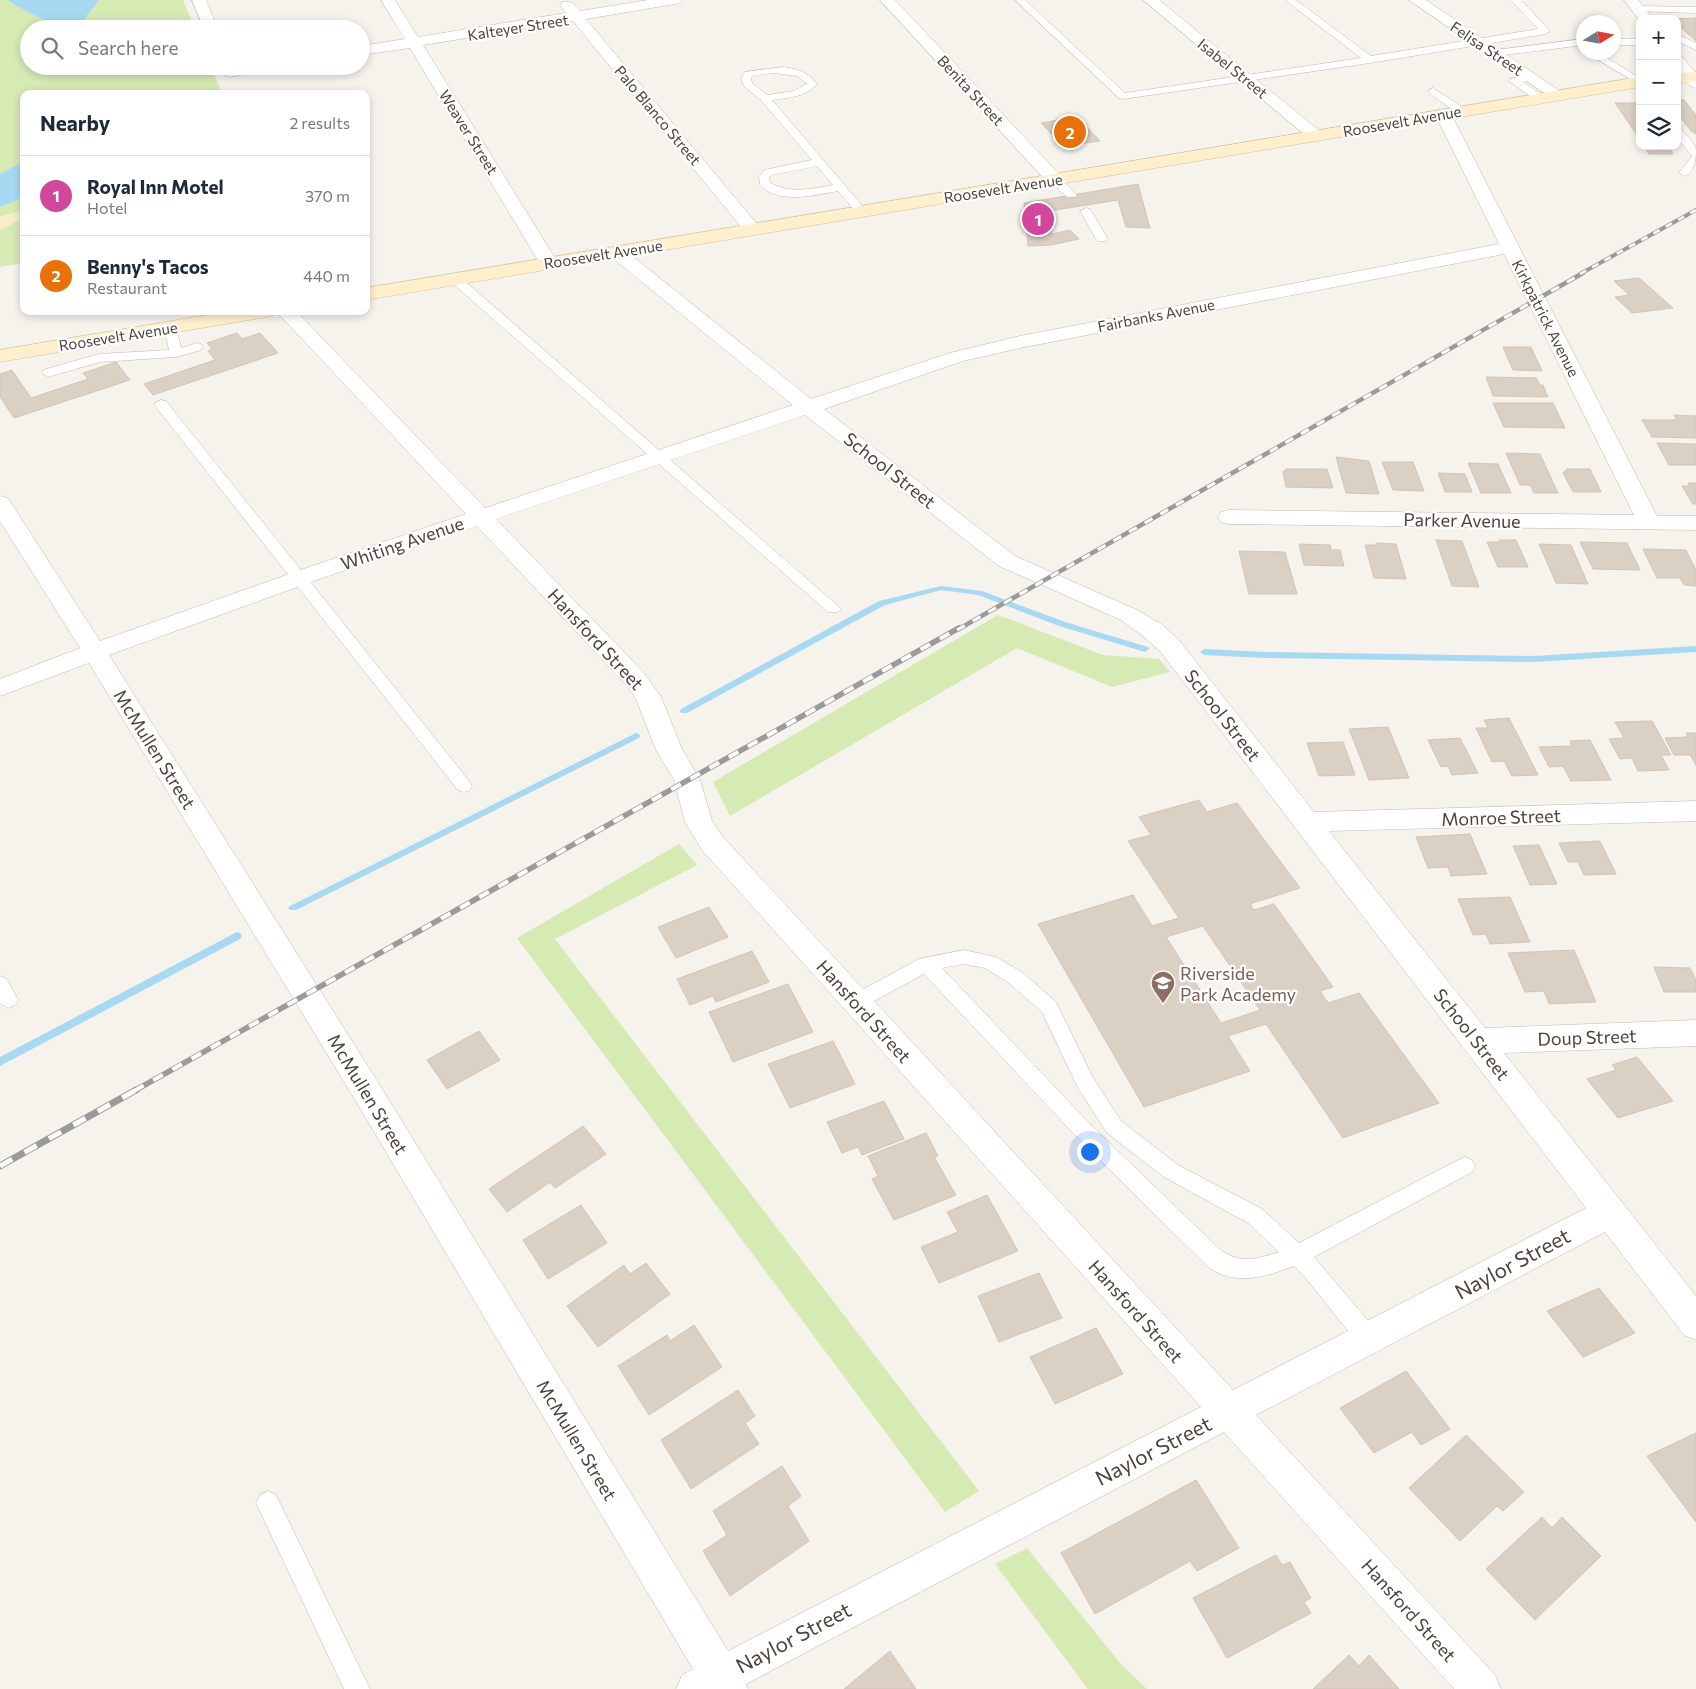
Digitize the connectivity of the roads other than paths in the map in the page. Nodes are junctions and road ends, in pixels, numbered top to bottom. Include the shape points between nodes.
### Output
1 (199, 0) edge
2 (388, 0) edge
3 (564, 0) edge
4 (675, 0) edge
5 (887, 0) edge
6 (1020, 0) edge
7 (1150, 0) edge
8 (1290, 0) edge
9 (1416, 0) edge
10 (1516, 0) edge
11 (1639, 9) edge
12 (1696, 10) edge
13 (577, 17) junction
14 (207, 20) edge
15 (1681, 39) edge
16 (1571, 42) junction
17 (1576, 42) edge
18 (1621, 42) edge
19 (1636, 42) edge
20 (414, 43) junction
21 (1480, 43) junction
22 (1576, 45) edge
23 (1696, 47) edge
24 (370, 50) edge
25 (1495, 53) junction
26 (1370, 60) junction
27 (1600, 60) edge
28 (1681, 66) edge
29 (231, 75) edge
30 (1245, 78) junction
31 (1532, 78) junction
32 (1690, 79) edge
33 (1636, 84) edge
34 (1636, 85) edge
35 (236, 86) dead end
36 (1433, 91) dead end
37 (1558, 96) junction
38 (765, 98) junction
39 (1540, 98) junction
40 (1452, 113) junction
41 (1316, 136) junction
42 (1681, 136) edge
43 (1696, 157) edge
44 (820, 162) junction
45 (1684, 173) dead end
46 (1054, 179) junction
47 (841, 187) junction
48 (1071, 194) dead end
49 (861, 211) junction
50 (1086, 211) dead end
51 (752, 229) junction
52 (1102, 239) dead end
53 (1510, 247) junction
54 (616, 252) junction
55 (550, 263) junction
56 (455, 279) junction
57 (370, 293) edge
58 (242, 315) edge
59 (290, 315) edge
60 (170, 327) junction
61 (197, 346) dead end
62 (176, 353) junction
63 (0, 356) edge
64 (48, 373) dead end
65 (161, 404) dead end
66 (807, 406) junction
67 (657, 457) junction
68 (0, 503) edge
69 (482, 516) junction
70 (1228, 517) dead end
71 (1649, 522) junction
72 (1696, 523) edge
73 (300, 578) junction
74 (832, 609) dead end
75 (95, 651) junction
76 (0, 688) edge
77 (464, 786) dead end
78 (1696, 811) edge
79 (1306, 822) junction
80 (926, 964) junction
81 (856, 1002) junction
82 (1696, 1032) edge
83 (1477, 1042) junction
84 (1465, 1166) dead end
85 (1610, 1212) junction
86 (1298, 1254) junction
87 (1696, 1323) edge
88 (1368, 1338) junction
89 (1228, 1411) junction
90 (268, 1503) dead end
91 (715, 1685) edge
92 (357, 1689) edge
93 (1481, 1689) edge

1 - 14 street
2 - 20 street, Weaver Street
3 - 13 street, Palo Blanco Street
4 - 13 street, Kalteyer Street
5 - 46 street, Benita Street
6 - 30 lane via 1123,96
7 - 30 street, Isabel Street
8 - 26 lane
9 - 21 street, Felisa Street
10 - 21 lane via 1545,31
11 - 12 lane
13 - 20 street, Kalteyer Street
13 - 51 street, Palo Blanco Street
15 - 23 lane
16 - 17 lane
16 - 22 lane
16 - 25 lane
18 - 19 lane
20 - 24 street, Kalteyer Street
20 - 55 street, Weaver Street
21 - 25 street, Felisa Street
21 - 26 lane
25 - 31 street, Felisa Street
26 - 30 lane
27 - 33 lane
28 - 32 street
29 - 35 street
30 - 41 street, Isabel Street
31 - 37 street, Felisa Street
31 - 39 lane via 1514,81
34 - 37 main road, Roosevelt Avenue
36 - 40 lane
37 - 39 main road, Roosevelt Avenue
38 - 38 lane via 748,84 748,74 775,70 791,72 803,74 812,84 801,91
38 - 44 lane
39 - 40 main road, Roosevelt Avenue
40 - 41 main road, Roosevelt Avenue
40 - 53 street, Kirkpatrick Avenue
41 - 46 main road, Roosevelt Avenue
42 - 43 lane
43 - 45 lane
44 - 47 lane
44 - 47 lane via 768,172 764,178 765,185 785,195
46 - 48 lane
46 - 49 main road, Roosevelt Avenue
47 - 49 lane
49 - 51 main road, Roosevelt Avenue
50 - 52 lane
51 - 54 main road, Roosevelt Avenue
53 - 66 street, Fairbanks Avenue via 1020,342 957,357
53 - 71 street, Kirkpatrick Avenue
54 - 55 main road, Roosevelt Avenue
54 - 66 street, School Street
55 - 56 main road, Roosevelt Avenue
56 - 57 main road, Roosevelt Avenue
56 - 67 lane
58 - 60 main road, Roosevelt Avenue
59 - 69 street, Hansford Street
60 - 62 lane
60 - 63 main road, Roosevelt Avenue
61 - 62 lane
62 - 64 lane via 99,358
65 - 73 lane
66 - 67 street, Whiting Avenue
66 - 79 street, School Street via 1007,561 1129,615 1152,630 1169,645
67 - 69 street, Whiting Avenue
67 - 74 lane
68 - 75 street, McMullen Street
69 - 73 street, Whiting Avenue
69 - 81 street, Hansford Street via 636,680 648,697 669,750 686,780 700,822 712,843
70 - 71 street, Parker Avenue
71 - 72 street, Parker Avenue
73 - 75 street, Whiting Avenue
73 - 77 lane
75 - 76 street, Whiting Avenue
75 - 91 street, McMullen Street via 307,993
78 - 79 street, Monroe Street
79 - 83 street, School Street
80 - 81 lane
80 - 86 lane via 964,957 989,962 1016,978 1049,1007 1085,1082 1114,1127 1171,1171 1256,1216
80 - 86 lane via 1074,1121 1223,1266 1246,1270 1275,1264
81 - 89 street, Hansford Street
82 - 83 street, Doup Street
83 - 85 street, School Street
84 - 86 lane
85 - 87 street, School Street
85 - 88 street, Naylor Street
86 - 88 lane
88 - 89 street, Naylor Street
89 - 91 street, Naylor Street
89 - 93 street, Hansford Street
90 - 92 lane

